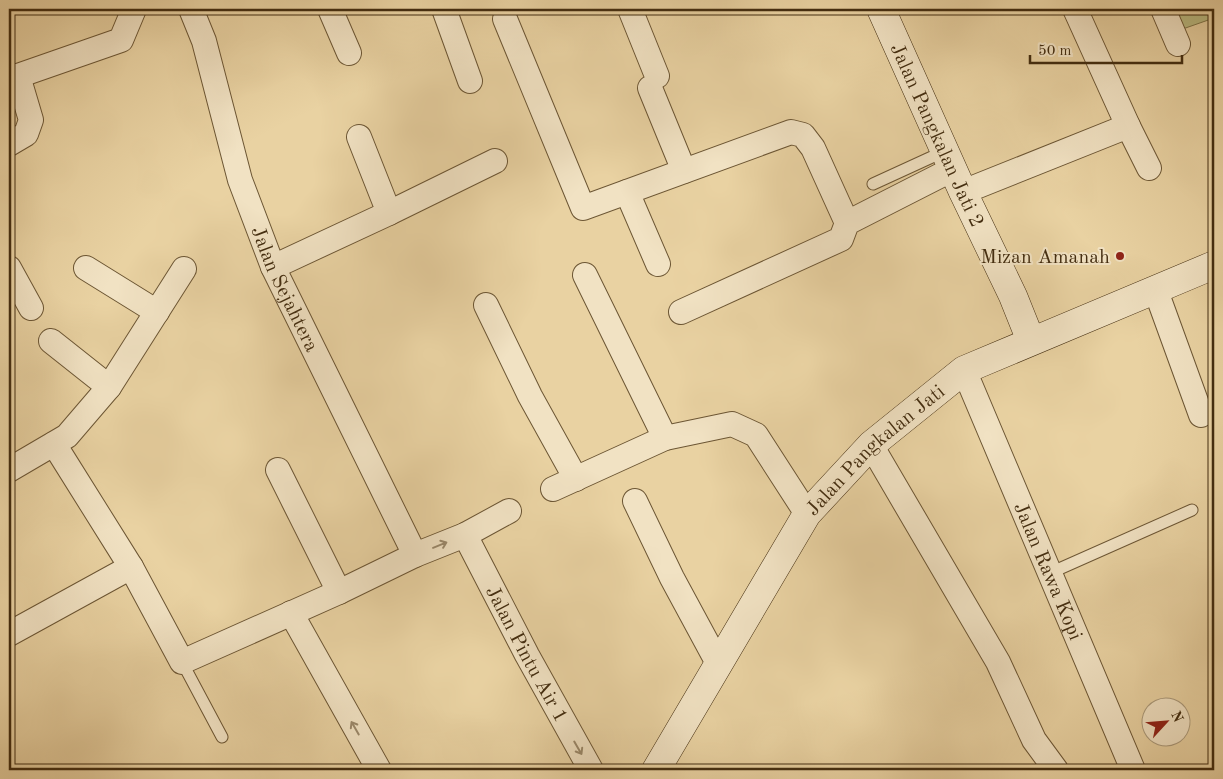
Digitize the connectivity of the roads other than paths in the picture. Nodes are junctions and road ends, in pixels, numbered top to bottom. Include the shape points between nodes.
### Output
1 (134, 9) edge
2 (191, 9) edge
3 (330, 9) edge
4 (444, 9) edge
5 (630, 9) edge
6 (881, 9) edge
7 (1075, 9) edge
8 (1163, 9) edge
9 (505, 19) dead end
10 (1178, 44) dead end
11 (348, 53) dead end
12 (13, 78) edge
13 (470, 81) dead end
14 (1128, 126) junction
15 (359, 137) dead end
16 (9, 144) edge
17 (495, 161) dead end
18 (1149, 168) dead end
19 (684, 171) junction
20 (954, 171) junction
21 (873, 184) dead end
22 (627, 192) junction
23 (389, 213) junction
24 (847, 223) junction
25 (658, 264) dead end
26 (1214, 265) edge
27 (272, 267) junction
28 (9, 268) edge
29 (86, 268) dead end
30 (184, 269) dead end
31 (586, 275) dead end
32 (1156, 291) junction
33 (486, 305) dead end
34 (31, 308) dead end
35 (157, 312) junction
36 (681, 312) dead end
37 (51, 341) dead end
38 (1031, 341) junction
39 (964, 370) junction
40 (109, 387) junction
41 (1201, 415) dead end
42 (666, 438) junction
43 (54, 444) junction
44 (871, 445) junction
45 (9, 470) edge
46 (278, 470) dead end
47 (576, 479) junction
48 (553, 489) dead end
49 (635, 500) dead end
50 (1192, 510) dead end
51 (509, 511) dead end
52 (807, 514) junction
53 (465, 535) junction
54 (415, 554) junction
55 (131, 567) junction
56 (1050, 573) junction
57 (339, 592) junction
58 (291, 613) junction
59 (9, 634) edge
60 (182, 662) junction
61 (719, 665) junction
62 (222, 737) dead end
63 (379, 770) edge
64 (591, 770) edge
65 (656, 770) edge
66 (1056, 770) edge
67 (1133, 770) edge

1 - 12 street via 121,40
2 - 27 street, Jalan Sejahtera via 204,41 240,180
3 - 11 street
4 - 13 street
5 - 19 street
6 - 20 main road, Jalan Pangkalan Jati 2
7 - 14 street
8 - 10 street
9 - 22 street via 583,208
12 - 16 street via 31,120 26,134
14 - 18 street
14 - 20 street
15 - 23 street
17 - 23 street
19 - 22 street
19 - 24 street via 791,132 803,135 813,148
20 - 21 lane
20 - 24 street
20 - 38 main road, Jalan Pangkalan Jati 2
22 - 25 street
23 - 27 street
24 - 36 street via 841,239
26 - 32 main road, Jalan Pangkalan Jati
27 - 54 street, Jalan Sejahtera
28 - 34 street
29 - 35 street
30 - 35 street
31 - 42 street
32 - 38 main road, Jalan Pangkalan Jati
32 - 41 street
33 - 47 street via 530,396
35 - 40 street
37 - 40 street
38 - 39 main road, Jalan Pangkalan Jati
39 - 44 main road, Jalan Pangkalan Jati
39 - 56 street, Jalan Rawa Kopi
40 - 43 street via 67,436
42 - 47 street
42 - 52 street via 732,424 756,435
43 - 45 street
43 - 55 street
44 - 52 main road, Jalan Pangkalan Jati
44 - 66 street via 998,662 1034,740
46 - 57 street
47 - 48 street
49 - 61 street
50 - 56 lane
51 - 53 street
52 - 61 main road, Jalan Pangkalan Jati
54 -> 53 street
53 -> 64 street, Jalan Pintu Air 1
54 - 57 street
55 - 59 street
55 - 60 street
56 - 67 street, Jalan Rawa Kopi
57 - 58 street
58 - 60 street
63 -> 58 street
60 - 62 lane
61 - 65 main road, Jalan Pangkalan Jati

